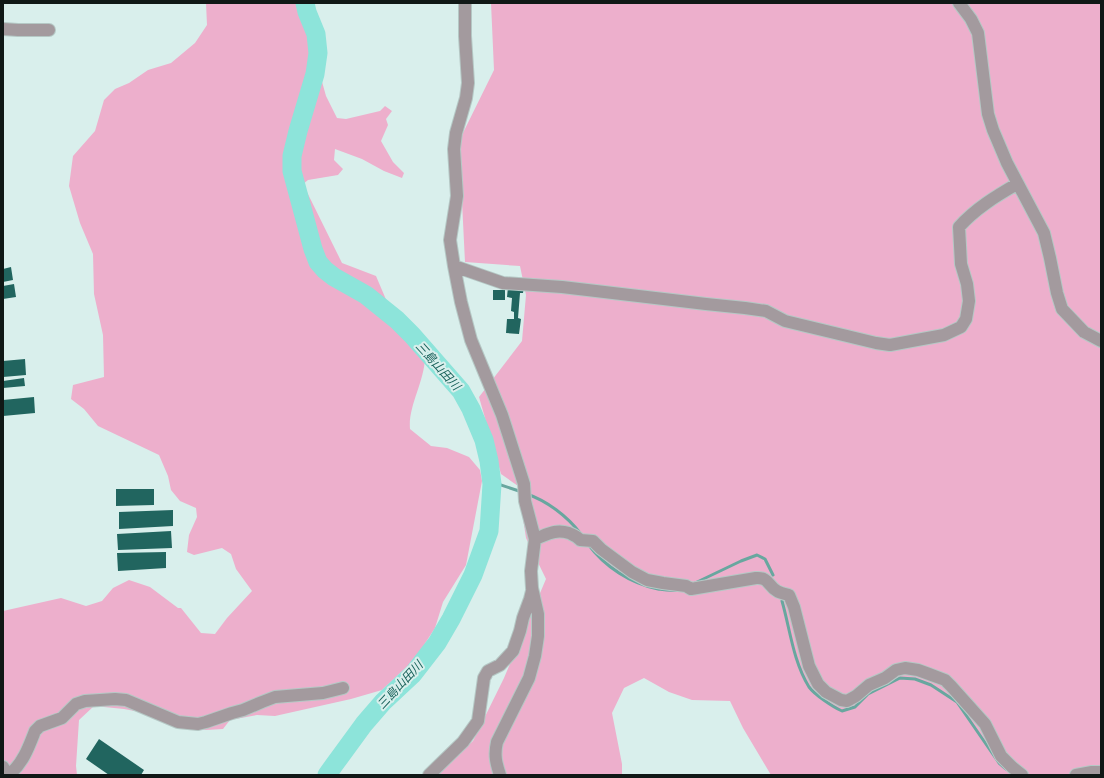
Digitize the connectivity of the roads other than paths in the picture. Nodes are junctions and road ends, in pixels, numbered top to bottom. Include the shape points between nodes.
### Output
1 (465, 3) edge
2 (959, 3) edge
3 (3, 29) edge
4 (49, 30) dead end
5 (1017, 184) junction
6 (454, 266) junction
7 (1101, 340) edge
8 (535, 539) junction
9 (532, 588) junction
10 (343, 688) dead end
11 (3, 767) edge
12 (1101, 772) edge
13 (428, 775) edge
14 (500, 775) edge
15 (1022, 775) edge
16 (1076, 775) edge

1 - 6 street via 468,83 454,149 457,196 450,240
2 - 5 street via 978,33 988,114
3 - 4 street
5 - 6 street via 987,202 959,227 961,264 970,301 966,319 961,327 944,335 890,345 785,321 766,311 562,287 503,283
5 - 7 street via 1044,233 1062,309 1084,332
6 - 8 street via 471,340 502,414 524,484 525,501
8 - 9 street via 531,571
8 - 15 street via 558,531 578,537 580,540 593,541 632,572 647,580 689,588 756,578 766,579 776,591 789,596 809,666 818,684 826,692 847,701 868,685 905,668 945,680 985,724 1001,756
9 - 13 street via 513,651 484,678 478,721 463,742
9 - 14 street via 538,614 535,656 528,678 497,742 496,762
10 - 11 street via 323,693 275,697 244,710 198,724 178,722 126,700 85,701 76,704 62,718 38,727 23,759 12,772 6,772
12 - 16 street

